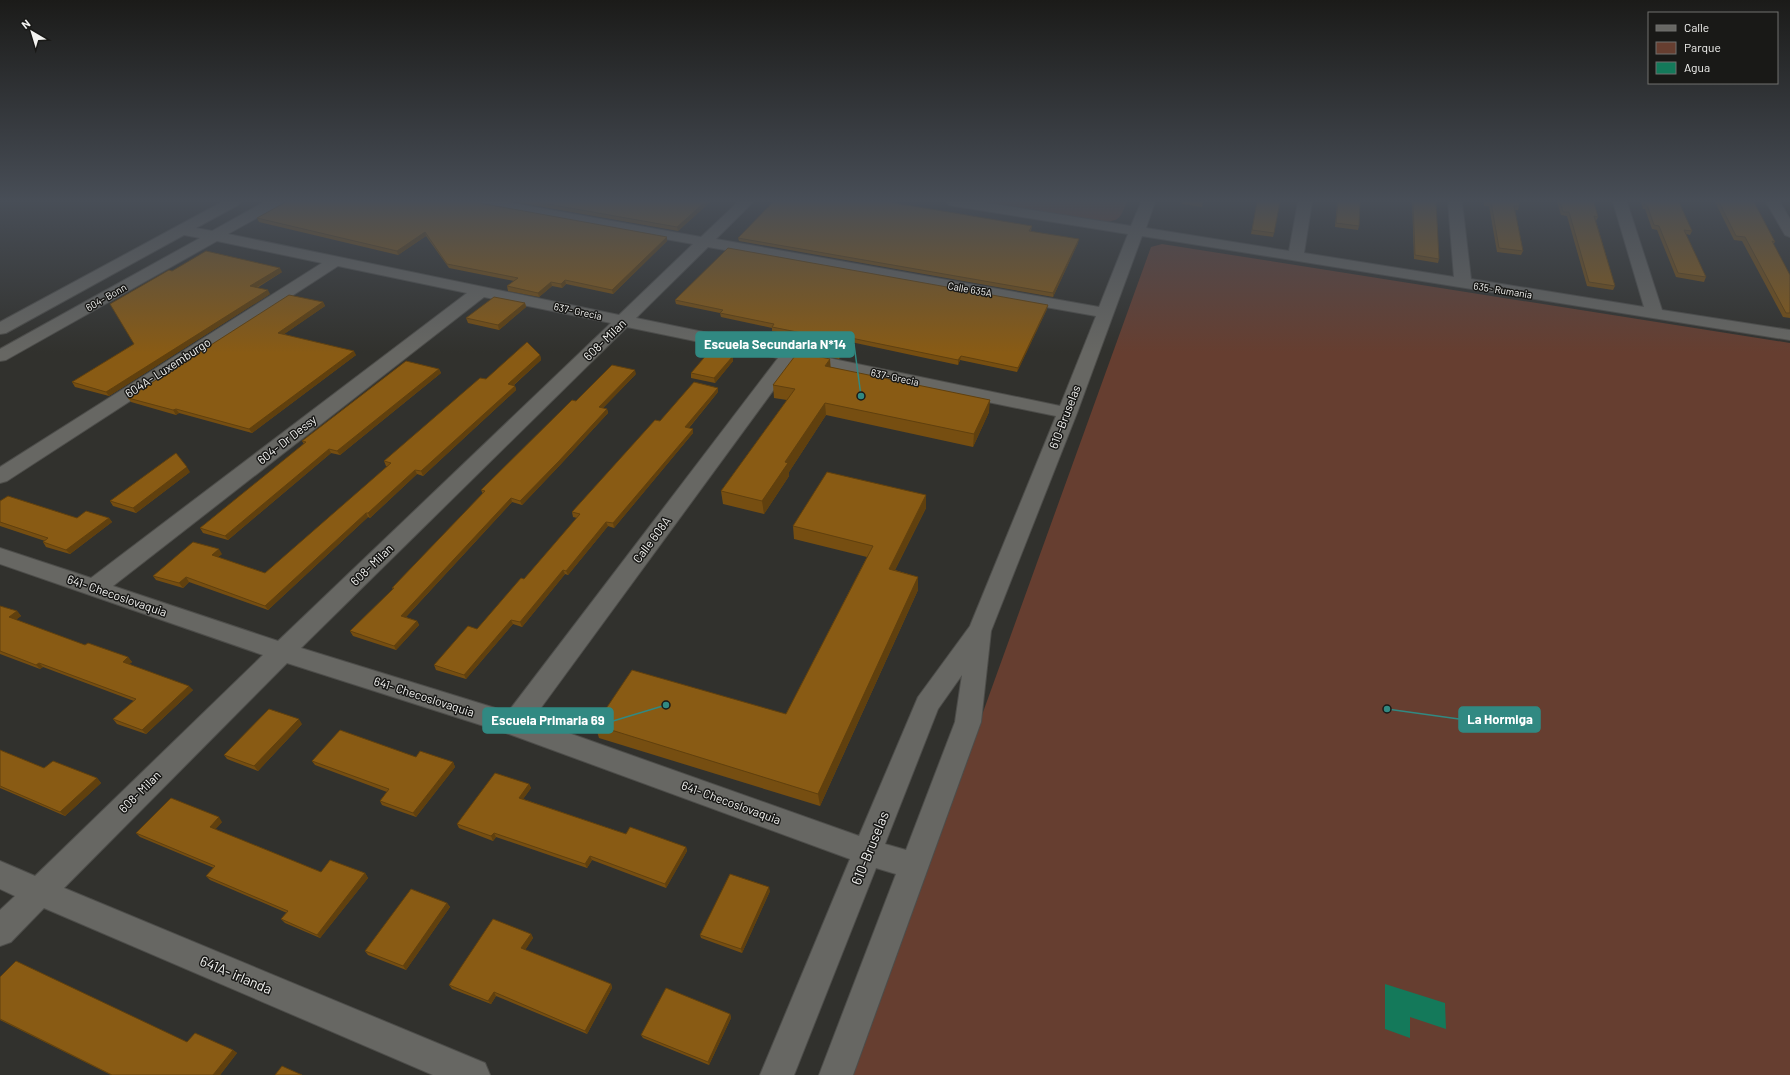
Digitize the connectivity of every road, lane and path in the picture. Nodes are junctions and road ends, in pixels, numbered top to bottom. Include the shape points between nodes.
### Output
1 (141, 252) edge
2 (186, 252) edge
3 (293, 252) edge
4 (696, 252) edge
5 (763, 252) edge
6 (1129, 252) edge
7 (1271, 252) edge
8 (1297, 252) edge
9 (1460, 252) edge
10 (1636, 252) edge
11 (1296, 256) junction
12 (336, 261) junction
13 (1463, 284) junction
14 (481, 291) junction
15 (34, 310) junction
16 (1105, 313) junction
17 (1655, 314) junction
18 (69, 318) junction
19 (625, 321) junction
20 (0, 329) edge
21 (1790, 335) edge
22 (0, 356) edge
23 (789, 356) junction
24 (1067, 413) junction
25 (0, 476) edge
26 (0, 556) edge
27 (94, 588) junction
28 (980, 630) junction
29 (282, 652) junction
30 (514, 725) junction
31 (868, 852) junction
32 (915, 866) junction
33 (0, 876) edge
34 (39, 892) junction
35 (0, 931) edge
36 (473, 1075) edge
37 (778, 1075) edge
38 (836, 1075) edge

1 - 15 street, 604- Bonn
2 - 18 street, 604- Bonn
3 - 12 street, 637- Grecia
4 - 19 street, 608- Milan
5 - 16 street, Calle 635A
6 - 16 street, 610-Bruselas
7 - 11 street, 635- Rumania
8 - 11 street
9 - 13 street
10 - 17 street
11 - 13 street, 635- Rumania
12 - 14 street, 637- Grecia
12 - 25 street, 604A- Luxemburgo
13 - 17 street, 635- Rumania
14 - 19 street, 637- Grecia
14 - 27 street, 604- Dr Dessy
15 - 18 street
15 - 20 street, 604- Bonn
16 - 24 street, 610-Bruselas
17 - 21 street, 635- Rumania
18 - 22 street, 604- Bonn
19 - 23 street, 637- Grecia
19 - 29 street, 608- Milan
23 - 24 street, 637- Grecia
23 - 30 street, Calle 608A
24 - 28 street, 610-Bruselas
26 - 27 street, 641- Checoslovaquia
27 - 29 street, 641- Checoslovaquia
28 - 31 street, 610-Bruselas via 927,704
28 - 32 street, 610-Bruselas via 968,722
29 - 30 street, 641- Checoslovaquia
29 - 34 street, 608- Milan
30 - 31 street, 641- Checoslovaquia
31 - 32 street, 641- Checoslovaquia
31 - 37 street, 610-Bruselas
32 - 38 street, 610-Bruselas
33 - 34 street, 641A- irlanda
34 - 35 street, 608- Milan
34 - 36 street, 641A- irlanda

